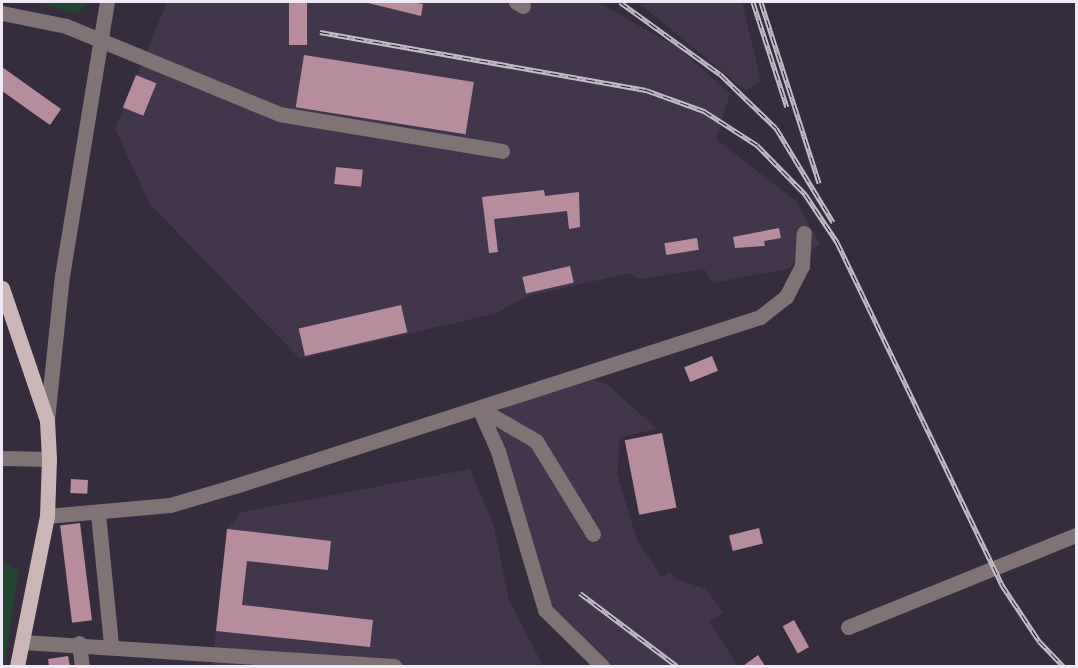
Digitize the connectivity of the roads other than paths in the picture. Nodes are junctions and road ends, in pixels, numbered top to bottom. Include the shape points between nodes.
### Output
1 (107, 2) edge
2 (2, 13) edge
3 (101, 41) junction
4 (502, 151) dead end
5 (804, 233) dead end
6 (2, 288) edge
7 (6, 314) edge
8 (479, 408) junction
9 (47, 420) junction
10 (2, 458) edge
11 (49, 459) junction
12 (98, 514) junction
13 (47, 516) junction
14 (593, 534) dead end
15 (1077, 535) edge
16 (849, 627) dead end
17 (23, 642) junction
18 (79, 643) junction
19 (111, 645) junction
20 (17, 666) edge
21 (82, 666) edge
22 (394, 666) edge
23 (602, 666) edge

1 - 3 street
2 - 3 street via 37,16
3 - 4 street via 279,114
3 - 9 street via 62,276
5 - 8 street via 802,266 786,297 760,317
6 - 7 main road
7 - 9 main road
8 - 12 street via 170,505
8 - 14 street via 536,441
8 - 23 street via 498,451 545,610
9 - 11 main road
10 - 11 street
11 - 13 main road
12 - 13 street
12 - 19 street
13 - 17 main road
15 - 16 street
17 - 18 street
17 - 20 main road
18 - 19 street
18 - 21 street
19 - 22 street

